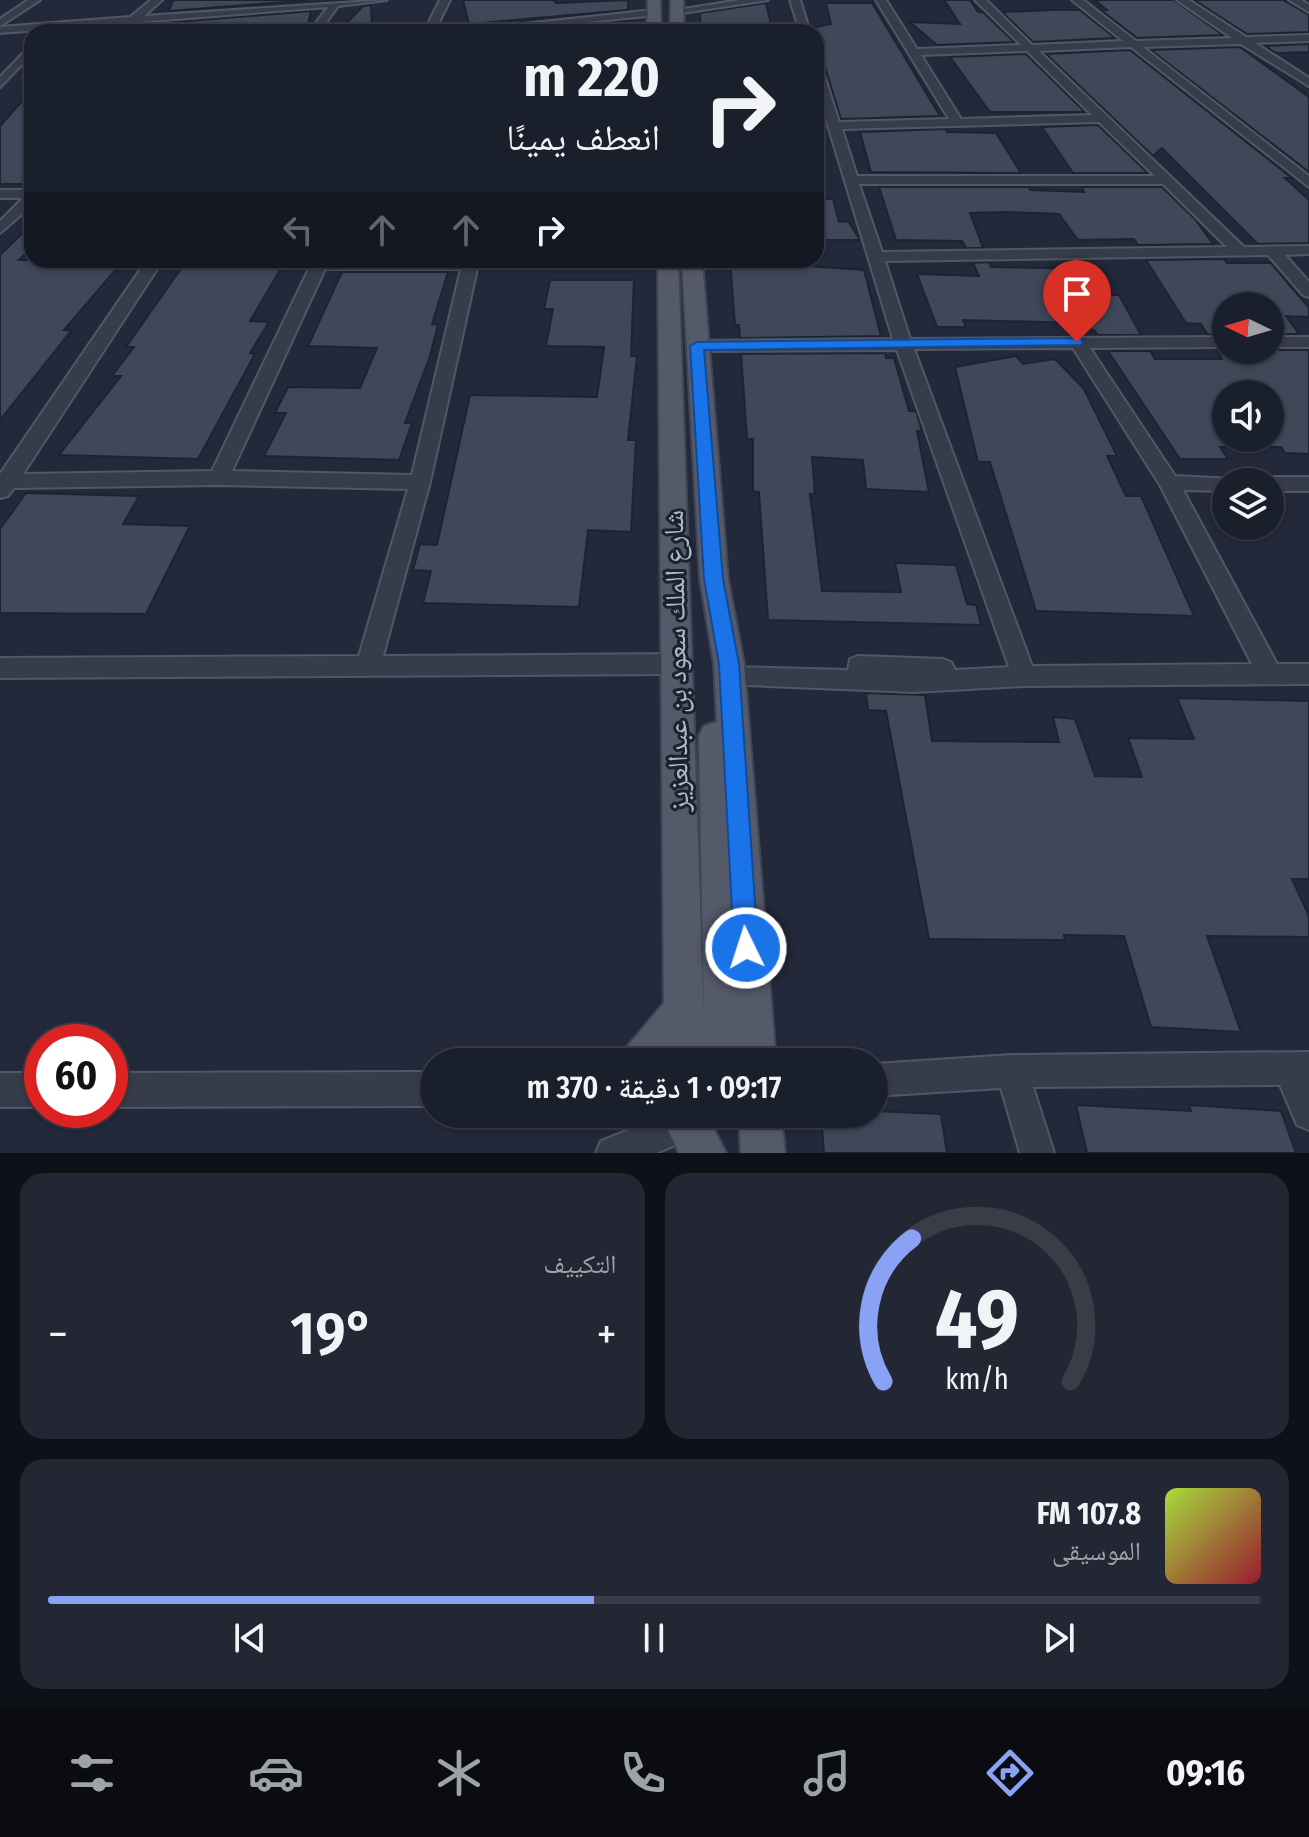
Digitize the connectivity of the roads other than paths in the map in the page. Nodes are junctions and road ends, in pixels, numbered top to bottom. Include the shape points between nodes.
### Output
1 (35, 0) edge
2 (157, 0) edge
3 (382, 0) edge
4 (445, 0) edge
5 (763, 0) edge
6 (795, 0) edge
7 (881, 0) edge
8 (980, 0) edge
9 (1077, 0) edge
10 (1182, 0) edge
11 (1294, 0) edge
12 (335, 4) junction
13 (677, 5) edge
14 (654, 6) edge
15 (1309, 9) edge
16 (131, 21) junction
17 (0, 23) edge
18 (103, 24) edge
19 (320, 24) edge
20 (433, 24) edge
21 (553, 24) edge
22 (802, 24) edge
23 (0, 30) edge
24 (24, 30) edge
25 (1309, 38) edge
26 (1243, 40) junction
27 (1134, 45) junction
28 (1030, 48) junction
29 (914, 52) junction
30 (24, 56) edge
31 (24, 75) edge
32 (4, 80) edge
33 (1309, 83) edge
34 (824, 106) edge
35 (1103, 118) junction
36 (958, 123) junction
37 (829, 129) edge
38 (851, 180) junction
39 (1166, 180) junction
40 (1309, 183) edge
41 (0, 194) edge
42 (24, 196) edge
43 (24, 204) edge
44 (0, 229) edge
45 (1238, 249) junction
46 (1272, 250) junction
47 (1309, 250) edge
48 (876, 257) junction
49 (150, 268) edge
50 (317, 268) edge
51 (469, 268) edge
52 (668, 268) edge
53 (692, 268) edge
54 (1309, 292) edge
55 (1077, 342) junction
56 (1212, 342) edge
57 (1284, 342) edge
58 (1309, 342) edge
59 (903, 343) junction
60 (697, 346) junction
61 (219, 478) junction
62 (420, 482) junction
63 (1169, 483) junction
64 (1212, 484) edge
65 (1284, 484) edge
66 (1309, 484) edge
67 (2, 485) edge
68 (714, 579) junction
69 (369, 663) junction
70 (676, 664) junction
71 (0, 668) edge
72 (729, 670) junction
73 (1309, 674) edge
74 (1270, 675) junction
75 (1024, 676) junction
76 (683, 1011) junction
77 (653, 1048) edge
78 (684, 1048) edge
79 (723, 1048) edge
80 (754, 1048) edge
81 (1299, 1068) edge
82 (1012, 1071) junction
83 (888, 1079) edge
84 (420, 1089) edge
85 (0, 1090) edge
86 (24, 1090) edge
87 (128, 1090) edge
88 (1309, 1113) edge
89 (761, 1128) edge
90 (685, 1129) edge
91 (613, 1153) edge
92 (763, 1153) edge
93 (1037, 1153) edge

1 - 17 street
2 - 16 street
3 - 12 street
4 - 20 street
5 - 13 street
6 - 22 street
7 - 29 street
8 - 28 street
9 - 27 street
10 - 26 street
11 - 15 street
12 - 16 street
12 - 19 street
14 - 21 street
16 - 18 street
23 - 24 street
25 - 26 street
26 - 27 street
26 - 33 street
27 - 28 street
27 - 40 street
28 - 29 street
28 - 35 street
29 - 36 street
30 - 32 street
31 - 32 street
34 - 37 street
35 - 36 street
35 - 39 street
36 - 37 street
37 - 38 street
38 - 39 street
38 - 48 street
39 - 45 street
41 - 42 street
43 - 44 street
45 - 46 street
45 - 48 street
46 - 47 street
46 - 54 street
48 - 59 street
49 - 67 street
50 - 61 street
51 - 62 street
52 - 70 main road, شارع الملك سعود بن عبدالعزيز
53 - 60 main road, شارع الملك سعود بن عبدالعزيز
55 - 56 street
55 - 59 street
55 - 63 street
57 - 58 street
59 - 60 street
59 - 75 street
60 - 68 main road, شارع الملك سعود بن عبدالعزيز
61 - 62 street
61 - 67 street
62 - 69 street
63 - 64 street
63 - 74 street
65 - 66 street
68 - 72 main road, شارع الملك سعود بن عبدالعزيز
68 - 79 main road
69 - 70 street
69 - 71 street
70 - 76 main road, شارع الملك سعود بن عبدالعزيز
72 - 75 street via 914,682
72 - 80 main road, شارع الملك سعود بن عبدالعزيز
73 - 74 street
74 - 75 street
76 - 77 main road
76 - 78 main road, شارع الملك سعود بن عبدالعزيز
81 - 82 street
81 - 88 street
82 - 83 street
82 - 93 street
84 - 87 street
85 - 86 street
89 - 92 main road
90 - 91 street

